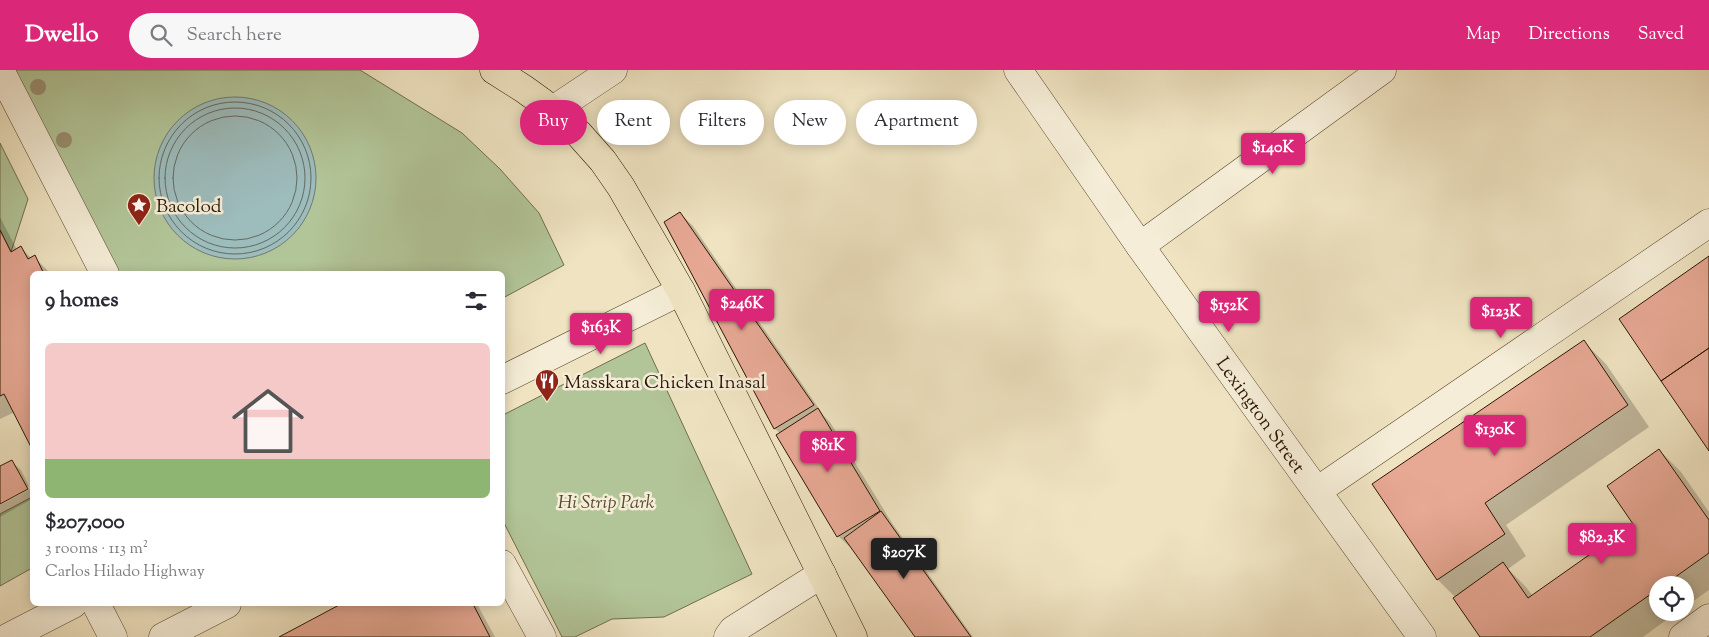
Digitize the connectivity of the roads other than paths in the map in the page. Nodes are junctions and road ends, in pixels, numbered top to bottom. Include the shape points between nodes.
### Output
1 (0, 70) edge
2 (494, 70) edge
3 (613, 70) edge
4 (1018, 70) edge
5 (1382, 70) edge
6 (539, 100) edge
7 (568, 100) edge
8 (587, 142) edge
9 (1709, 223) edge
10 (1140, 246) junction
11 (103, 271) edge
12 (681, 291) junction
13 (505, 379) edge
14 (1317, 491) junction
15 (505, 569) edge
16 (822, 574) junction
17 (69, 606) edge
18 (97, 606) edge
19 (223, 606) edge
20 (1709, 618) edge
21 (9, 637) edge
22 (113, 637) edge
23 (163, 637) edge
24 (542, 637) edge
25 (728, 637) edge
26 (853, 637) edge
27 (1422, 637) edge
28 (1683, 637) edge

1 - 11 street
2 - 6 main road
3 - 7 street
4 - 10 street, Lexington Street
5 - 10 street
8 - 12 main road via 642,221
9 - 14 street
10 - 14 street, Lexington Street
12 - 13 street
12 - 16 main road
14 - 27 street, Lexington Street
15 - 24 street
16 - 25 street via 733,630
16 - 26 main road
17 - 21 street
18 - 22 street
19 - 23 street
20 - 28 street

